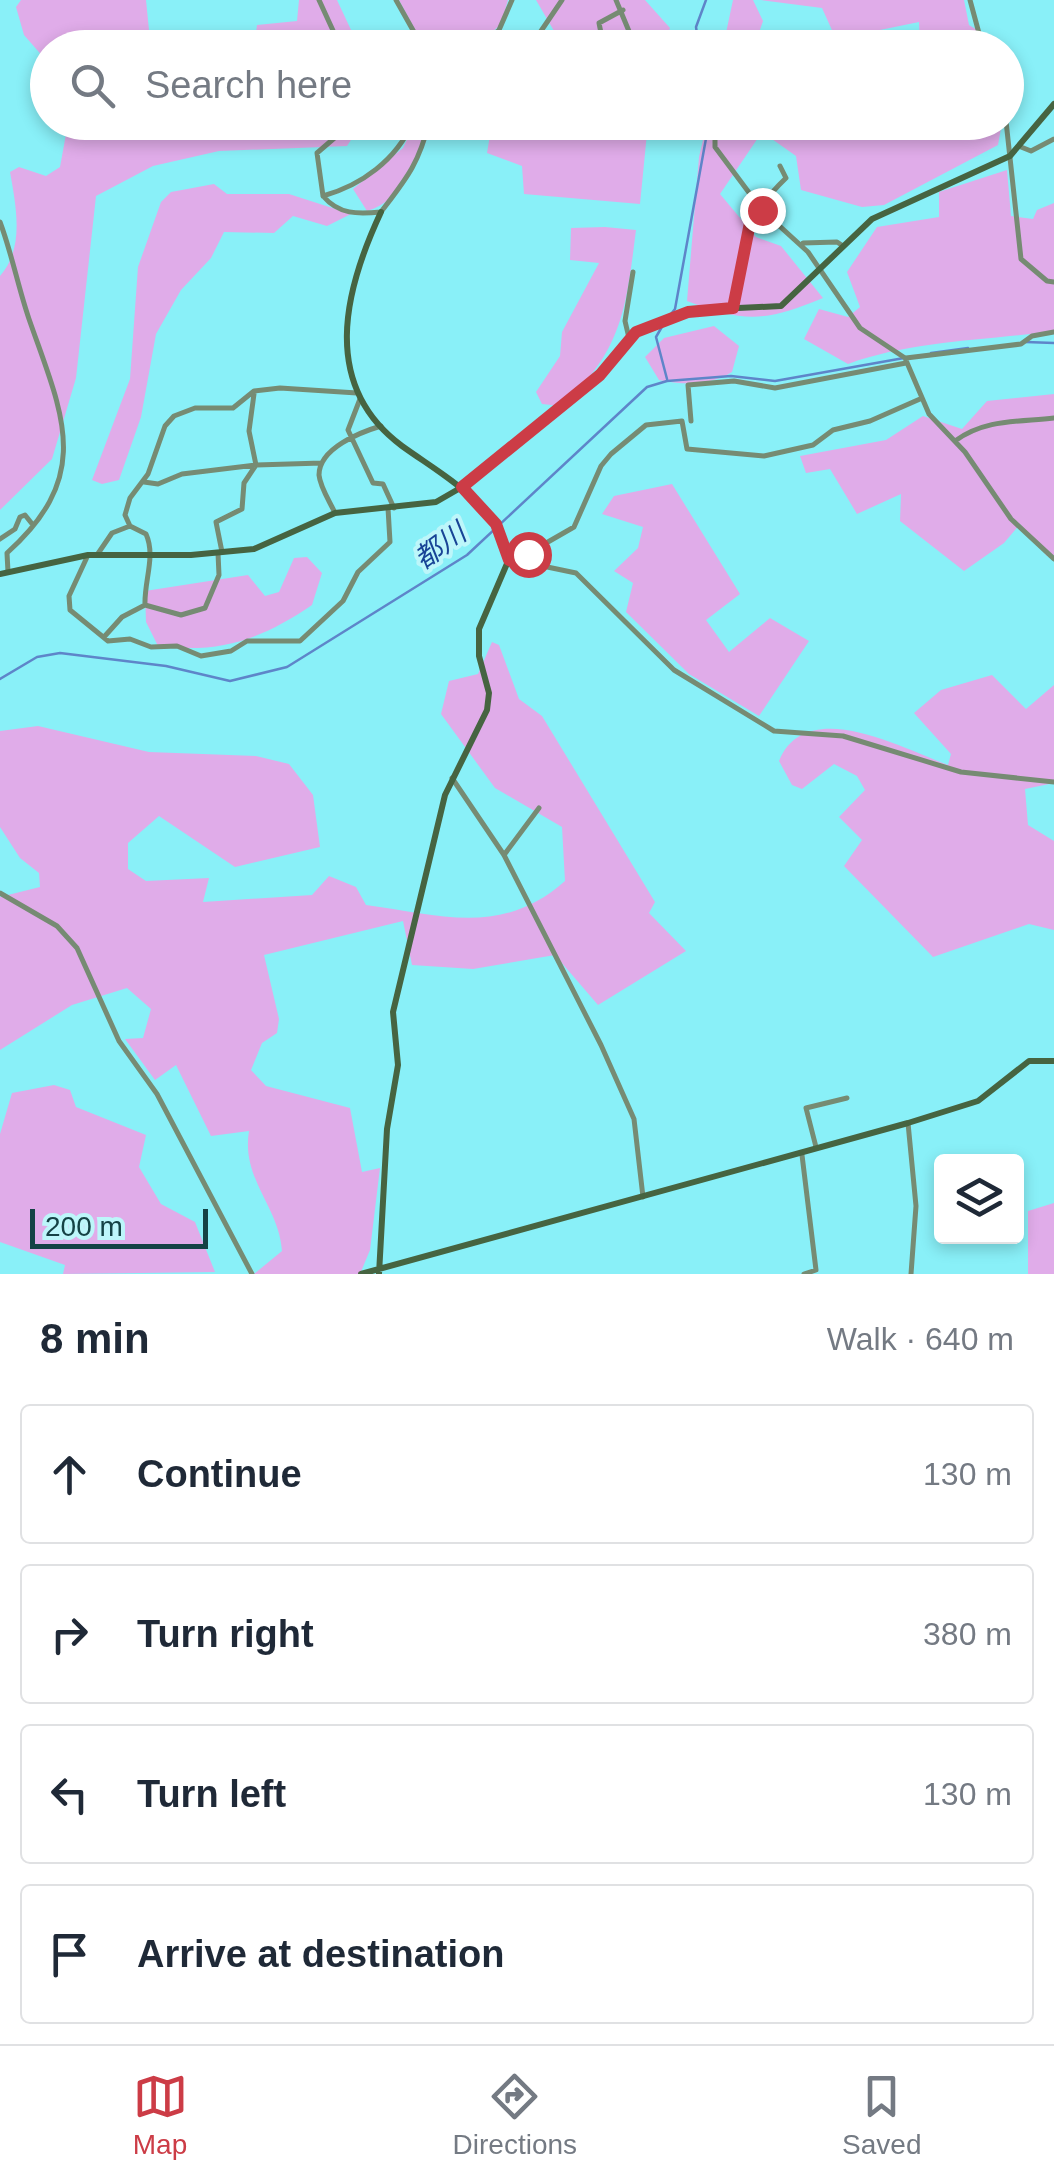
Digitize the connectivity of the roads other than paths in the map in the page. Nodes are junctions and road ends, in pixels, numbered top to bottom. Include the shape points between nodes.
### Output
1 (319, 0) edge
2 (396, 0) edge
3 (512, 0) edge
4 (562, 0) edge
5 (616, 0) edge
6 (970, 0) edge
7 (623, 10) junction
8 (333, 30) edge
9 (413, 30) edge
10 (498, 30) edge
11 (543, 30) edge
12 (600, 30) edge
13 (630, 30) edge
14 (978, 30) edge
15 (1054, 104) edge
16 (1054, 139) edge
17 (333, 140) edge
18 (405, 140) edge
19 (425, 140) edge
20 (715, 140) edge
21 (1008, 140) edge
22 (1021, 147) junction
23 (1010, 156) junction
24 (780, 166) dead end
25 (323, 196) junction
26 (758, 204) junction
27 (381, 212) junction
28 (0, 222) edge
29 (802, 243) junction
30 (843, 246) junction
31 (821, 269) junction
32 (633, 272) dead end
33 (1054, 282) edge
34 (733, 308) junction
35 (1054, 332) edge
36 (630, 338) junction
37 (906, 361) junction
38 (254, 392) junction
39 (359, 396) junction
40 (920, 400) junction
41 (1054, 418) edge
42 (691, 421) dead end
43 (380, 426) junction
44 (351, 436) junction
45 (955, 441) junction
46 (322, 463) junction
47 (256, 465) junction
48 (144, 481) junction
49 (462, 487) junction
50 (391, 508) junction
51 (334, 513) junction
52 (33, 525) junction
53 (130, 526) junction
54 (0, 539) edge
55 (220, 552) junction
56 (152, 554) junction
57 (92, 555) junction
58 (1054, 559) edge
59 (509, 560) junction
60 (522, 565) junction
61 (4, 573) edge
62 (145, 605) junction
63 (104, 638) junction
64 (452, 778) junction
65 (1054, 782) edge
66 (538, 808) dead end
67 (504, 854) junction
68 (0, 893) edge
69 (1054, 1060) edge
70 (847, 1098) dead end
71 (908, 1124) junction
72 (816, 1151) junction
73 (802, 1155) junction
74 (643, 1197) junction
75 (379, 1272) edge
76 (252, 1274) edge
77 (361, 1274) edge
78 (804, 1274) edge
79 (911, 1274) edge

1 - 8 street
2 - 9 street
3 - 10 street
4 - 11 street
5 - 7 street
6 - 14 street
7 - 12 street via 600,20
7 - 13 street
15 - 22 street
16 - 22 street via 1032,151
17 - 25 street via 317,154
18 - 25 street via 350,188
19 - 27 street via 420,161
20 - 26 street
21 - 23 street
22 - 23 street
23 - 30 street via 881,213
23 - 33 street via 1021,259
24 - 26 street via 786,178
25 - 27 street via 338,209
26 - 29 street
26 - 34 street
27 - 39 street via 358,259 344,327
28 - 52 street via 64,432 62,472
29 - 30 street
29 - 31 street
30 - 31 street
31 - 34 street via 781,306
31 - 37 street via 860,328
32 - 36 street via 625,321
34 - 36 street via 688,312
35 - 37 street via 1021,344
36 - 49 street via 600,375
37 - 40 street
37 - 42 street via 774,388 734,380 688,385
38 - 39 street
38 - 47 street via 249,431
38 - 48 street via 233,408 196,408 169,420
39 - 43 street
39 - 44 street
40 - 45 street
40 - 60 street via 833,430 813,444 764,456 686,449 682,421 646,426 606,460 574,528 528,554
41 - 45 street via 994,423
43 - 44 street
43 - 49 street
44 - 46 street
44 - 50 street
45 - 58 street via 1012,518
46 - 47 street
46 - 51 street via 320,480
47 - 48 street
47 - 55 street via 244,483 242,508 216,522
48 - 53 street via 126,508
49 - 50 street via 436,502
49 - 59 street via 496,524
50 - 51 street
50 - 63 street via 390,542 300,641 247,641 201,656 178,646
51 - 55 street via 254,549
52 - 54 street via 20,517
52 - 61 street via 7,552
53 - 56 street via 146,534
53 - 57 street
55 - 56 street
55 - 62 street via 202,611 181,615
56 - 57 street
56 - 62 street
57 - 61 street
57 - 63 street via 68,596 70,610
59 - 60 street
59 - 64 street via 478,628 487,710
60 - 65 street via 576,573 674,670 774,731 843,736 961,772
62 - 63 street via 122,617
64 - 67 street
64 - 75 street via 393,1012 398,1066 387,1129
66 - 67 street
67 - 74 street via 557,950 634,1119
68 - 76 street via 57,926 77,948 119,1040 156,1094
69 - 71 street via 1029,1061 978,1101
70 - 72 street via 806,1108
71 - 72 street
71 - 79 street via 916,1206
72 - 73 street
73 - 74 street
73 - 78 street via 816,1270
74 - 75 street
75 - 77 street

